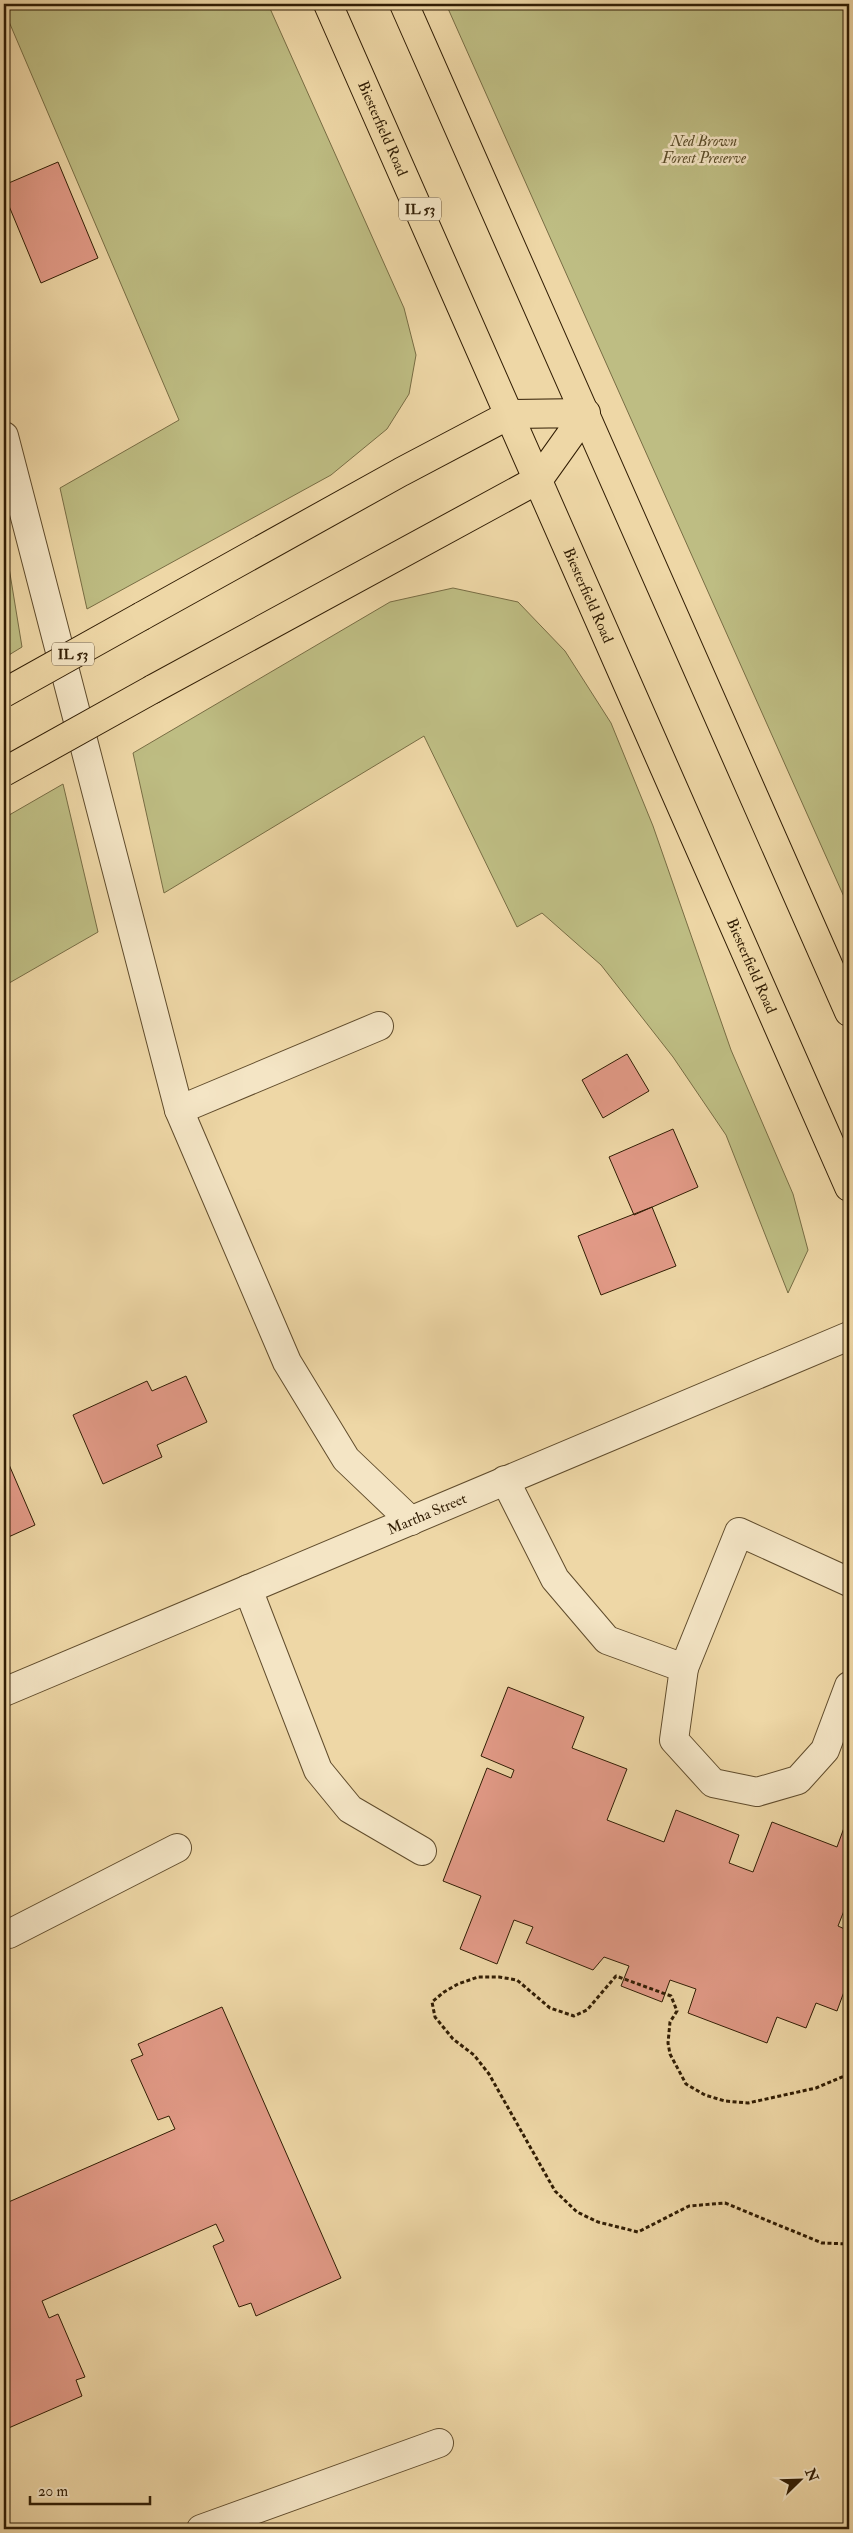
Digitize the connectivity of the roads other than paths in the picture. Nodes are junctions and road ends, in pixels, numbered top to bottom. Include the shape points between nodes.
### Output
1 (328, 4) edge
2 (404, 4) edge
3 (586, 413) junction
4 (511, 414) junction
5 (4, 436) edge
6 (539, 479) junction
7 (4, 693) edge
8 (4, 772) edge
9 (849, 1012) edge
10 (379, 1026) dead end
11 (179, 1110) junction
12 (849, 1187) edge
13 (849, 1336) edge
14 (505, 1480) junction
15 (411, 1521) junction
16 (849, 1582) edge
17 (248, 1589) junction
18 (684, 1668) junction
19 (849, 1686) edge
20 (4, 1692) edge
21 (177, 1848) dead end
22 (422, 1852) dead end
23 (9, 1934) dead end
24 (439, 2443) dead end
25 (201, 2529) edge

1 - 4 main road, Biesterfield Road / IL 53
2 - 3 main road
3 - 4 main road, IL 53
3 - 6 main road
3 - 9 main road
4 - 6 main road, Biesterfield Road / IL 53
4 - 7 main road, IL 53, bridge
5 - 11 street
6 - 8 main road, bridge
6 - 12 main road, Biesterfield Road / IL 53
10 - 11 street
11 - 15 street via 287,1362 346,1459
13 - 14 street, Martha Street
14 - 15 street, Martha Street
14 - 18 street via 555,1579 606,1640
15 - 17 street, Martha Street
16 - 18 street via 739,1532
17 - 20 street, Martha Street
17 - 22 street via 318,1770 350,1809
18 - 19 street via 674,1740 713,1783 756,1792 798,1780 825,1750
21 - 23 street
24 - 25 street

